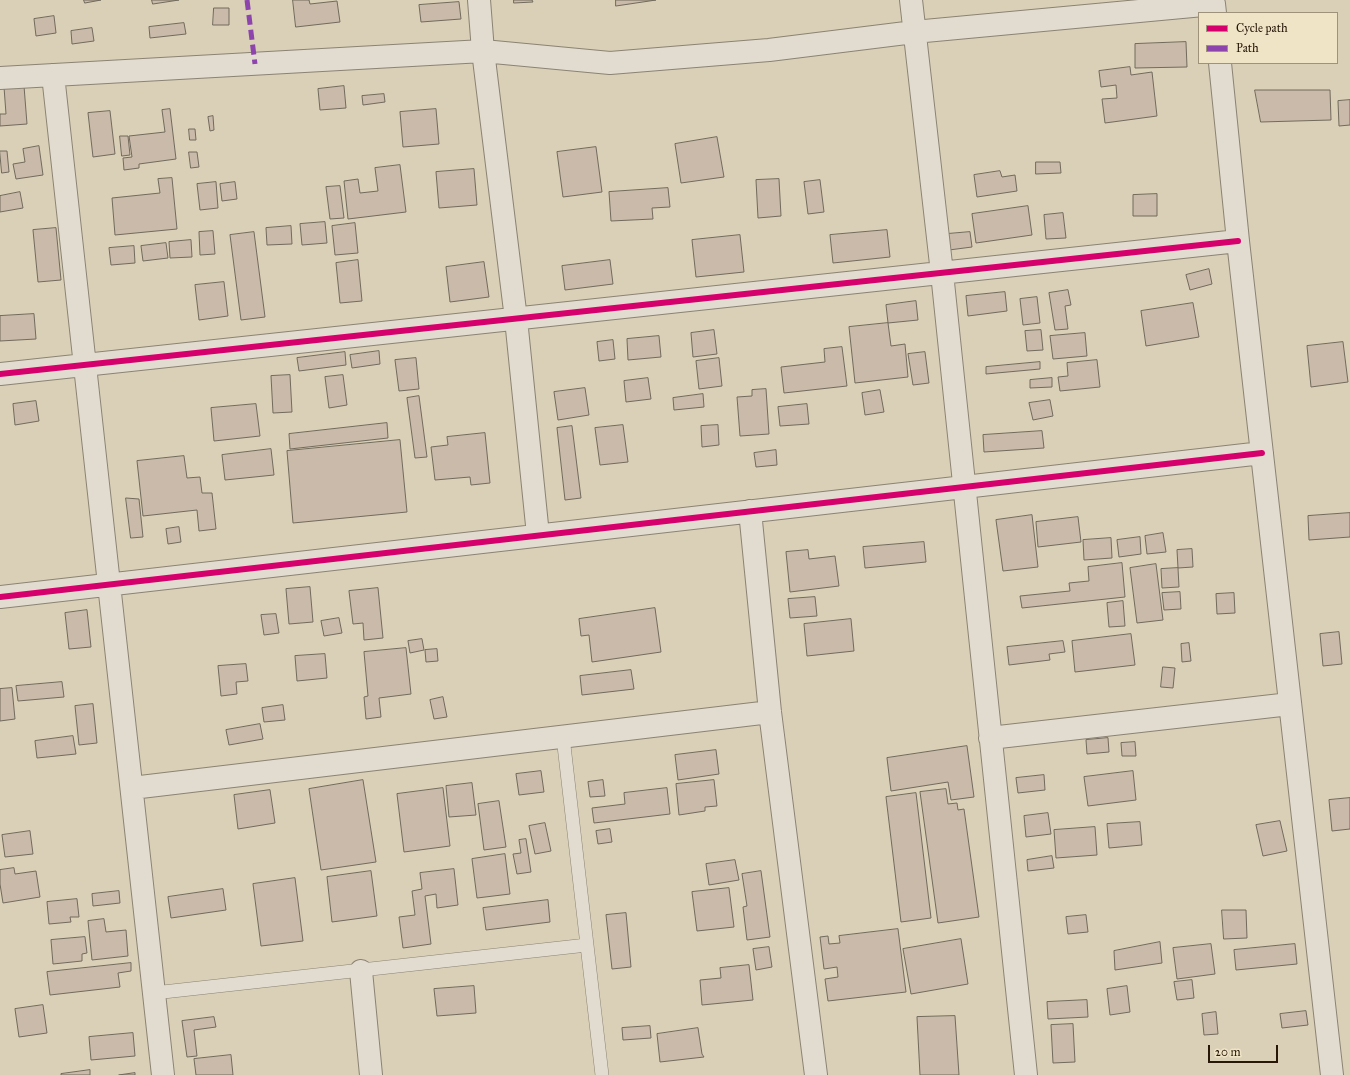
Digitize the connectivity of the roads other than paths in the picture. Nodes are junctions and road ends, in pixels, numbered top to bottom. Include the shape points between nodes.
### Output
1 (479, 0) edge
2 (910, 0) edge
3 (1215, 12) edge
4 (914, 32) junction
5 (483, 51) junction
6 (1220, 64) edge
7 (53, 75) junction
8 (0, 78) edge
9 (1238, 242) junction
10 (942, 273) junction
11 (516, 319) junction
12 (85, 365) junction
13 (0, 374) edge
14 (1262, 453) junction
15 (964, 487) junction
16 (750, 511) junction
17 (538, 536) junction
18 (109, 585) junction
19 (0, 597) edge
20 (1290, 704) junction
21 (770, 712) junction
22 (563, 737) junction
23 (990, 738) junction
24 (132, 788) junction
25 (587, 945) junction
26 (361, 971) junction
27 (154, 993) junction
28 (162, 1075) edge
29 (371, 1075) edge
30 (602, 1075) edge
31 (816, 1075) edge
32 (1026, 1075) edge
33 (1332, 1075) edge

1 - 5 street
2 - 4 street
3 - 4 street via 1214,4
4 - 5 street via 769,50 610,63
4 - 10 street
5 - 7 street
5 - 11 street
6 - 9 street
7 - 8 street
7 - 12 street
9 - 10 street
9 - 14 street
10 - 11 street
10 - 15 street
11 - 12 street
11 - 17 street
12 - 13 street
12 - 18 street
14 - 15 street
14 - 20 street
15 - 16 street
15 - 23 street
16 - 17 street
16 - 21 street
17 - 18 street
18 - 19 street
18 - 24 street
20 - 23 street
20 - 33 street
21 - 22 street
21 - 31 street
22 - 24 street
22 - 25 lane
23 - 32 street
24 - 27 street
25 - 26 lane
25 - 30 lane
26 - 27 lane
26 - 29 street
27 - 28 street

